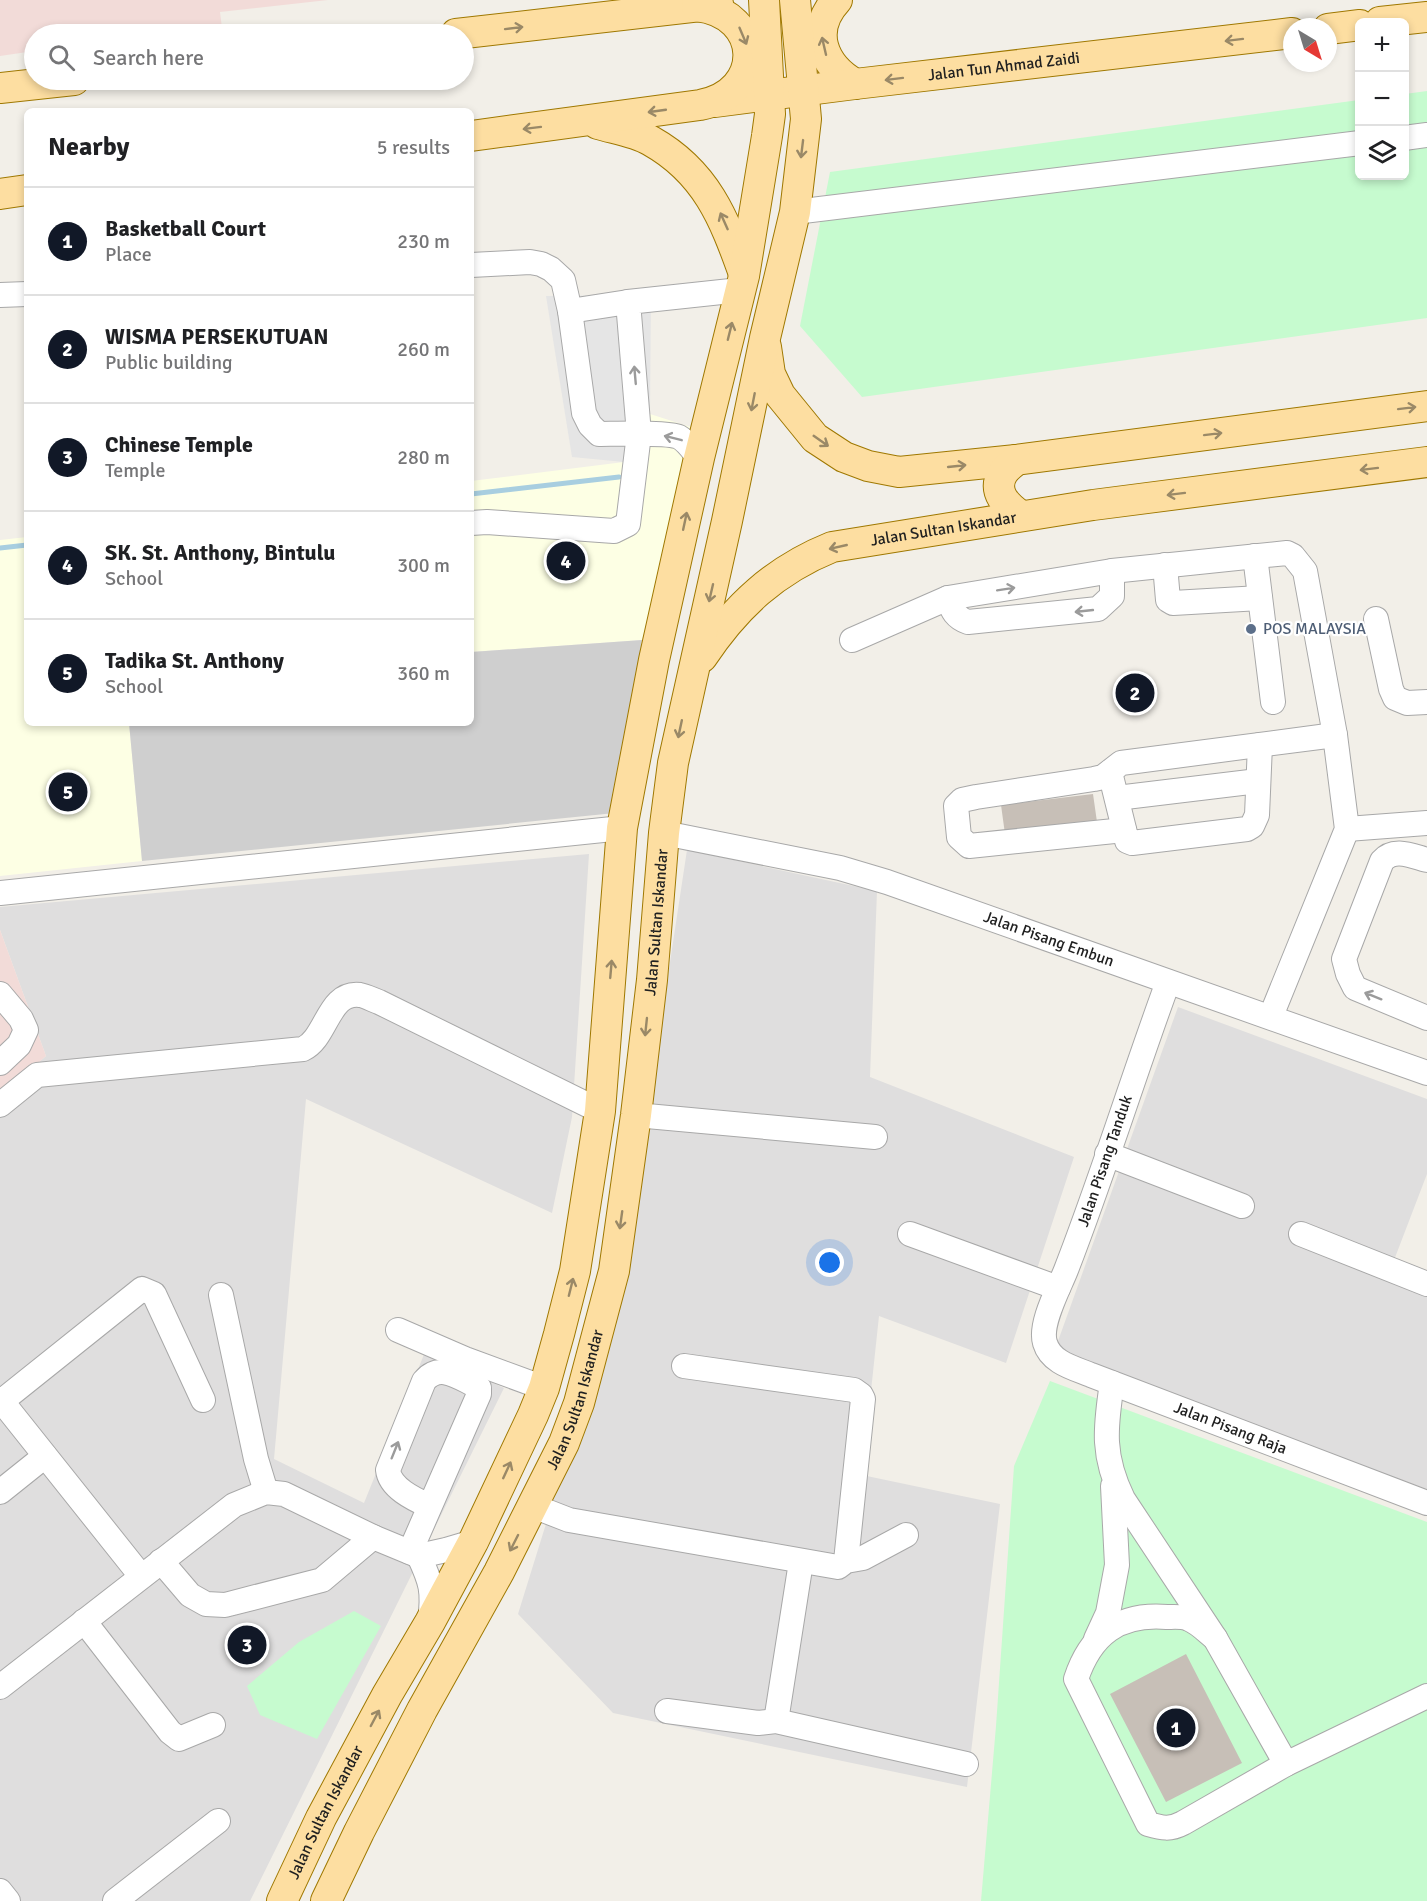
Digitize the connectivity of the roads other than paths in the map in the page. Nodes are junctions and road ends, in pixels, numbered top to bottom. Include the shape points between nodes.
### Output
1 (750, 0) edge
2 (764, 0) edge
3 (795, 0) edge
4 (837, 0) edge
5 (697, 6) junction
6 (1427, 17) edge
7 (1409, 19) edge
8 (1355, 25) edge
9 (1337, 27) edge
10 (474, 32) edge
11 (1283, 34) edge
12 (855, 84) junction
13 (24, 85) edge
14 (0, 88) edge
15 (803, 91) junction
16 (769, 95) junction
17 (715, 102) junction
18 (590, 121) junction
19 (1427, 135) edge
20 (474, 136) edge
21 (1409, 137) edge
22 (1355, 143) edge
23 (24, 192) edge
24 (0, 194) edge
25 (24, 194) edge
26 (0, 202) edge
27 (795, 212) junction
28 (474, 265) edge
29 (742, 283) junction
30 (24, 294) edge
31 (0, 295) edge
32 (628, 302) junction
33 (570, 311) junction
34 (765, 339) junction
35 (1427, 406) edge
36 (639, 434) junction
37 (699, 458) junction
38 (1016, 460) junction
39 (1427, 462) edge
40 (1021, 516) junction
41 (474, 523) edge
42 (1255, 556) junction
43 (1165, 565) junction
44 (1112, 571) junction
45 (1260, 597) junction
46 (948, 598) junction
47 (1376, 619) dead end
48 (852, 640) dead end
49 (692, 672) junction
50 (1274, 702) dead end
51 (1427, 702) edge
52 (1335, 735) junction
53 (1260, 745) junction
54 (1110, 772) junction
55 (1258, 781) junction
56 (1117, 798) junction
57 (1427, 823) edge
58 (622, 828) junction
59 (1347, 829) junction
60 (1124, 830) junction
61 (664, 833) junction
62 (1427, 860) edge
63 (0, 893) edge
64 (1168, 981) junction
65 (0, 994) edge
66 (1271, 1016) junction
67 (1427, 1018) edge
68 (8, 1055) edge
69 (1427, 1073) edge
70 (37, 1075) junction
71 (0, 1105) edge
72 (600, 1111) junction
73 (636, 1114) junction
74 (875, 1137) dead end
75 (1107, 1154) junction
76 (1242, 1206) dead end
77 (910, 1234) dead end
78 (1301, 1234) dead end
79 (1427, 1284) edge
80 (1058, 1288) junction
81 (221, 1295) dead end
82 (398, 1330) dead end
83 (1044, 1341) joint
84 (684, 1366) dead end
85 (510, 1377) junction
86 (1112, 1383) junction
87 (479, 1388) junction
88 (544, 1388) junction
89 (1, 1400) edge
90 (203, 1400) dead end
91 (45, 1456) junction
92 (1112, 1476) junction
93 (0, 1492) edge
94 (266, 1492) junction
95 (1427, 1503) edge
96 (429, 1506) junction
97 (532, 1506) junction
98 (906, 1535) dead end
99 (373, 1537) junction
100 (473, 1542) junction
101 (414, 1554) junction
102 (161, 1561) junction
103 (846, 1561) junction
104 (801, 1562) junction
105 (141, 1576) junction
106 (84, 1621) junction
107 (430, 1622) junction
108 (1215, 1638) junction
109 (1096, 1639) junction
110 (0, 1687) edge
111 (1427, 1696) edge
112 (667, 1711) dead end
113 (776, 1721) junction
114 (213, 1725) dead end
115 (966, 1764) dead end
116 (1286, 1764) junction
117 (218, 1821) dead end
118 (0, 1891) edge
119 (8, 1901) edge
120 (115, 1901) edge
121 (282, 1901) edge
122 (326, 1901) edge

1 - 5 main road
2 - 16 main road, Jalan Sultan Iskandar
3 - 15 main road
12 -> 4 main road via 838,74 823,45 822,22
10 -> 5 main road
5 -> 17 main road via 728,15 746,41 746,72 728,96
6 - 7 main road
8 - 9 main road
11 -> 12 main road, Jalan Tun Ahmad Zaidi
12 - 15 main road, Jalan Tun Ahmad Zaidi
13 - 14 main road
15 - 16 main road, Jalan Tun Ahmad Zaidi
15 -> 27 main road via 806,119
16 - 17 main road, Jalan Tun Ahmad Zaidi
16 - 29 main road, Jalan Sultan Iskandar via 768,125
17 -> 18 main road, Jalan Tun Ahmad Zaidi
18 -> 20 main road, Jalan Tun Ahmad Zaidi
29 -> 18 main road via 717,207 686,166 649,140
19 - 21 street
22 - 27 street
23 - 24 main road
25 - 26 street via 17,200
27 - 34 main road
28 - 33 street via 541,264 563,280
29 - 32 street
37 -> 29 main road, Jalan Sultan Iskandar
30 - 31 street
32 - 33 street
36 -> 32 street
33 - 36 street via 584,413 590,425 599,434
34 -> 38 main road via 771,374 780,395 815,438 844,457 899,472
34 -> 49 main road
38 -> 35 main road
37 -> 36 street via 678,437
36 - 41 street via 628,524 622,528 614,531
58 -> 37 main road, Jalan Sultan Iskandar
38 - 40 main road via 1002,474 1000,494 1007,506
39 -> 40 main road, Jalan Sultan Iskandar
40 -> 49 main road, Jalan Sultan Iskandar via 832,547 804,558 737,610
42 - 43 street
42 - 45 street
42 - 52 street via 1287,553 1305,571
43 - 44 street
43 - 45 street via 1168,600 1173,603
46 -> 44 street
44 -> 46 street via 1112,596 1098,609 968,622 959,619
45 - 50 street
46 - 48 street
47 - 51 street via 1395,698 1407,703
49 -> 61 main road, Jalan Sultan Iskandar via 673,763
52 - 53 street
52 - 59 street
53 - 54 street via 1122,764
53 - 55 street
54 - 56 street
54 - 60 street via 1094,779 962,800 956,806 959,837 969,846
55 - 56 street
55 - 60 street via 1257,815 1247,829 1132,843 1127,841
56 - 60 street
57 - 59 street
58 - 63 street
72 -> 58 main road, Jalan Sultan Iskandar
59 - 66 street
61 - 64 street, Jalan Pisang Embun via 887,882
61 -> 73 main road, Jalan Sultan Iskandar
67 -> 62 street via 1355,988 1344,959 1385,857 1397,852
64 - 66 street, Jalan Pisang Embun
64 - 75 street, Jalan Pisang Tanduk
65 - 68 street via 26,1030
66 - 69 street, Jalan Pisang Embun
68 - 70 street
70 - 71 street
70 - 72 street via 303,1049 315,1039 336,1004 346,997 360,995
88 -> 72 main road, Jalan Sultan Iskandar via 575,1271
73 - 74 street
73 -> 97 main road, Jalan Sultan Iskandar via 614,1271 579,1403
75 - 76 street
75 - 80 street, Jalan Pisang Tanduk
77 - 80 street
78 - 79 street
80 - 83 street, Jalan Pisang Tanduk via 1046,1319
81 - 94 street
82 - 85 street
83 - 86 street, Jalan Pisang Raja via 1058,1361
84 - 103 street via 854,1390 861,1395
85 - 87 street
85 - 88 street
86 - 92 street via 1106,1423
86 - 95 street, Jalan Pisang Raja
87 - 96 street
96 -> 87 street via 395,1485 388,1470 424,1381 434,1373 444,1372
100 -> 88 main road, Jalan Sultan Iskandar
89 - 90 street via 142,1288 154,1294
89 - 91 street
91 - 93 street
91 - 105 street
92 - 108 street via 1123,1499
92 - 109 street via 1117,1564 1108,1613
94 - 99 street via 284,1494
94 - 102 street via 234,1505
96 - 101 street
97 - 104 street via 569,1520
97 -> 122 main road, Jalan Sultan Iskandar via 422,1710
98 - 103 street via 863,1558
99 - 101 street
99 - 102 street via 322,1580 225,1605 206,1604 190,1594
100 - 101 street
100 - 107 main road, Jalan Sultan Iskandar
101 - 107 street via 429,1578 433,1596
102 - 105 street
103 - 104 street via 838,1567
104 - 113 street
105 - 106 street
106 - 110 street
106 - 114 street via 170,1732 179,1739
121 -> 107 main road, Jalan Sultan Iskandar via 321,1818
108 - 109 street via 1189,1618 1156,1616 1109,1628
108 - 116 street
109 - 116 street via 1076,1678 1148,1824 1174,1828
111 - 116 street
112 - 113 street via 758,1723
113 - 115 street
117 - 120 street
118 - 119 street

